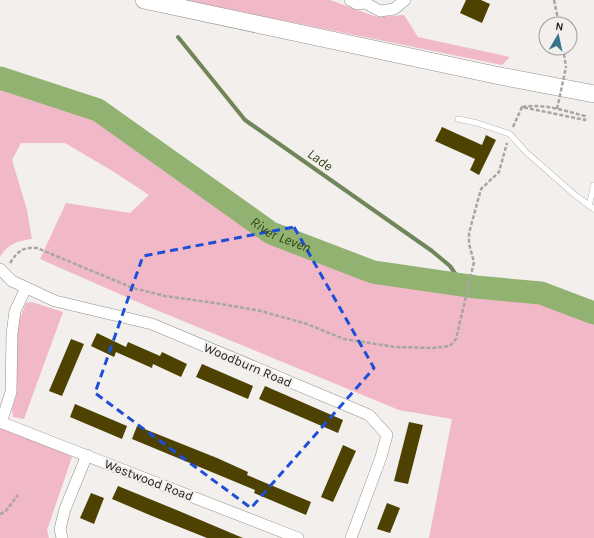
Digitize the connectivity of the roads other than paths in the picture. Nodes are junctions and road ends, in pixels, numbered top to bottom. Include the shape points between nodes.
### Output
1 (144, 0) edge
2 (350, 0) edge
3 (405, 0) edge
4 (594, 94) edge
5 (458, 119) dead end
6 (594, 185) edge
7 (592, 207) edge
8 (0, 269) edge
9 (26, 288) junction
10 (0, 422) edge
11 (87, 456) junction
12 (62, 538) edge
13 (298, 538) edge
14 (350, 538) edge

1 - 4 main road
2 - 3 street via 357,4 366,3 380,11 394,9
5 - 7 lane via 510,134 574,195
6 - 7 lane
8 - 9 street, Woodburn Road via 12,281
9 - 10 street via 15,311 12,334 12,392
9 - 14 street, Woodburn Road via 55,301 152,324 369,415 387,435
10 - 11 street, Westwood Road
11 - 12 street via 65,509 60,529
11 - 13 street, Westwood Road

